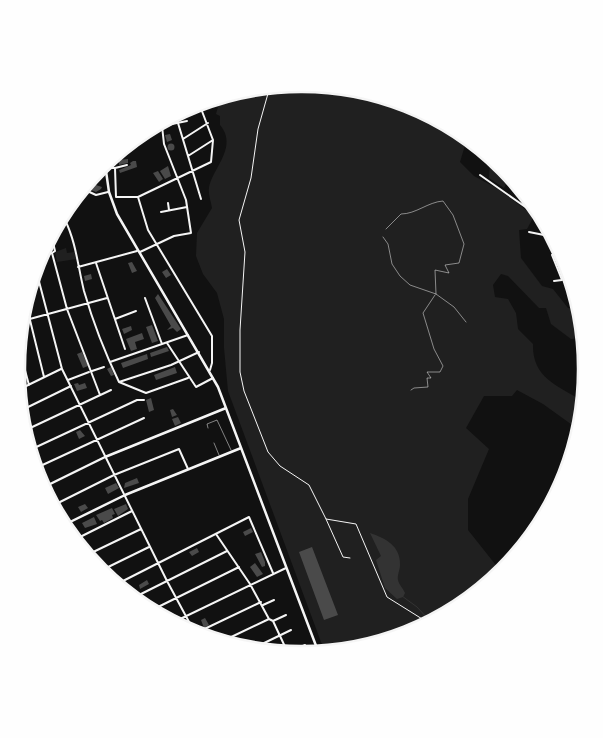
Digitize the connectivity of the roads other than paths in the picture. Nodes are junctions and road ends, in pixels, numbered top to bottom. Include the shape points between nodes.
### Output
1 (268, 95) edge
2 (203, 111) edge
3 (187, 121) dead end
4 (178, 123) junction
5 (208, 123) junction
6 (174, 124) edge
7 (162, 130) edge
8 (183, 139) junction
9 (214, 140) junction
10 (188, 156) junction
11 (127, 165) dead end
12 (111, 168) edge
13 (115, 168) junction
14 (193, 172) junction
15 (106, 173) edge
16 (480, 175) dead end
17 (177, 178) junction
18 (90, 192) edge
19 (109, 192) junction
20 (138, 197) junction
21 (201, 199) dead end
22 (168, 203) dead end
23 (523, 204) edge
24 (187, 207) junction
25 (169, 210) junction
26 (161, 212) dead end
27 (66, 224) edge
28 (529, 232) dead end
29 (543, 235) edge
30 (156, 244) junction
31 (54, 247) edge
32 (138, 252) junction
33 (52, 253) joint
34 (553, 255) edge
35 (96, 263) junction
36 (78, 267) junction
37 (554, 281) dead end
38 (39, 282) edge
39 (107, 298) junction
40 (145, 298) dead end
41 (88, 303) junction
42 (67, 309) junction
43 (136, 311) dead end
44 (48, 314) junction
45 (30, 319) joint
46 (115, 319) junction
47 (188, 334) junction
48 (167, 343) junction
49 (162, 344) junction
50 (126, 348) dead end
51 (199, 352) junction
52 (178, 361) junction
53 (110, 362) junction
54 (104, 367) dead end
55 (62, 369) junction
56 (210, 370) junction
57 (25, 372) edge
58 (90, 372) junction
59 (44, 378) junction
60 (188, 378) junction
61 (213, 378) junction
62 (68, 380) junction
63 (119, 382) junction
64 (29, 385) junction
65 (26, 386) edge
66 (70, 386) junction
67 (111, 390) dead end
68 (100, 395) junction
69 (144, 400) dead end
70 (79, 404) junction
71 (27, 407) edge
72 (226, 408) junction
73 (144, 418) dead end
74 (88, 421) junction
75 (31, 428) edge
76 (208, 428) dead end
77 (96, 439) junction
78 (214, 443) dead end
79 (36, 447) edge
80 (241, 448) junction
81 (231, 452) junction
82 (219, 456) junction
83 (105, 457) junction
84 (42, 465) edge
85 (188, 469) junction
86 (114, 475) junction
87 (50, 484) edge
88 (125, 495) junction
89 (60, 502) edge
90 (132, 511) junction
91 (326, 519) junction
92 (71, 521) edge
93 (141, 528) junction
94 (216, 534) junction
95 (81, 536) edge
96 (149, 546) junction
97 (94, 551) edge
98 (227, 551) junction
99 (350, 558) dead end
100 (157, 563) junction
101 (108, 567) edge
102 (239, 567) junction
103 (287, 567) junction
104 (273, 573) junction
105 (124, 581) edge
106 (166, 582) junction
107 (250, 584) junction
108 (142, 594) edge
109 (176, 598) junction
110 (274, 600) dead end
111 (261, 602) junction
112 (263, 605) junction
113 (160, 606) edge
114 (286, 615) dead end
115 (186, 616) junction
116 (182, 618) edge
117 (421, 618) edge
118 (269, 619) junction
119 (189, 621) edge
120 (273, 621) junction
121 (206, 628) edge
122 (291, 630) dead end
123 (280, 635) junction
124 (233, 637) edge
125 (264, 643) edge
126 (285, 645) edge
127 (316, 645) edge

1 - 91 street via 239,220 244,252 240,372 267,452 280,466 309,485
2 - 5 street
3 - 4 street
4 - 6 street
4 - 8 street
5 - 8 street
5 - 9 street
7 - 17 street via 164,144
8 - 10 street
9 - 10 street via 207,141
9 - 14 street via 211,162
10 - 14 street
11 - 13 street
12 - 13 street
13 - 20 street via 116,197
14 - 17 street
14 - 21 street
15 - 19 street
16 - 23 street
17 - 20 street
17 - 24 street
18 - 19 street via 96,195
19 - 32 street
20 - 30 street
22 - 25 street
24 - 25 street
24 - 30 street via 191,233
25 - 26 street
27 - 36 street via 72,235
28 - 29 street
30 - 32 street
30 - 56 street via 212,336
31 - 33 street
32 - 35 street
32 - 47 street
33 - 42 street
34 - 37 street via 562,280
35 - 36 street
35 - 39 street
36 - 41 street
38 - 44 street
39 - 41 street
39 - 46 street
40 - 49 street
41 - 42 street
41 - 53 street
42 - 44 street
42 - 58 street
43 - 46 street
44 - 45 street
44 - 55 street
45 - 59 street
46 - 50 street
47 - 48 street
47 - 51 street
48 - 49 street
48 - 52 street
49 - 53 street
51 - 52 street
51 - 56 street
52 - 60 street
52 - 63 street
53 - 63 street
54 - 58 street
55 - 59 street
55 - 62 street
56 - 61 street
57 - 64 street
58 - 62 street
58 - 68 street
59 - 64 street
60 - 61 street via 196,387
60 - 63 street via 146,393
61 - 72 street
62 - 66 street
64 - 65 street
66 - 70 street
66 - 71 street
67 - 68 street
68 - 70 street
69 - 74 street
70 - 74 street
70 - 75 street
72 - 80 street
72 - 83 street
73 - 77 street
74 - 77 street
74 - 79 street
76 - 81 lane via 207,424 217,420
77 - 83 street
77 - 84 street
78 - 82 lane
80 - 81 street
80 - 103 street
81 - 82 street
82 - 85 street
83 - 86 street
83 - 87 street
85 - 86 street via 179,449
85 - 88 street
86 - 88 street
86 - 89 street
88 - 90 street
88 - 92 street
90 - 93 street
90 - 95 street
91 - 99 street via 343,557
91 - 117 street via 356,524 387,597
93 - 96 street
93 - 97 street
94 - 98 street
94 - 100 street
94 - 104 street via 249,517
96 - 100 street
96 - 101 street
98 - 102 street
98 - 106 street
100 - 105 street
100 - 106 street
102 - 107 street
102 - 109 street
103 - 104 street
103 - 127 street
104 - 107 street
106 - 108 street
106 - 109 street
107 - 111 street
107 - 115 street
109 - 113 street
109 - 115 street
110 - 112 street
111 - 112 street
111 - 121 street
112 - 118 street
114 - 120 street
115 - 116 street
115 - 119 street
118 - 120 street
118 - 124 street
120 - 123 street
122 - 123 street
123 - 125 street
123 - 126 street

